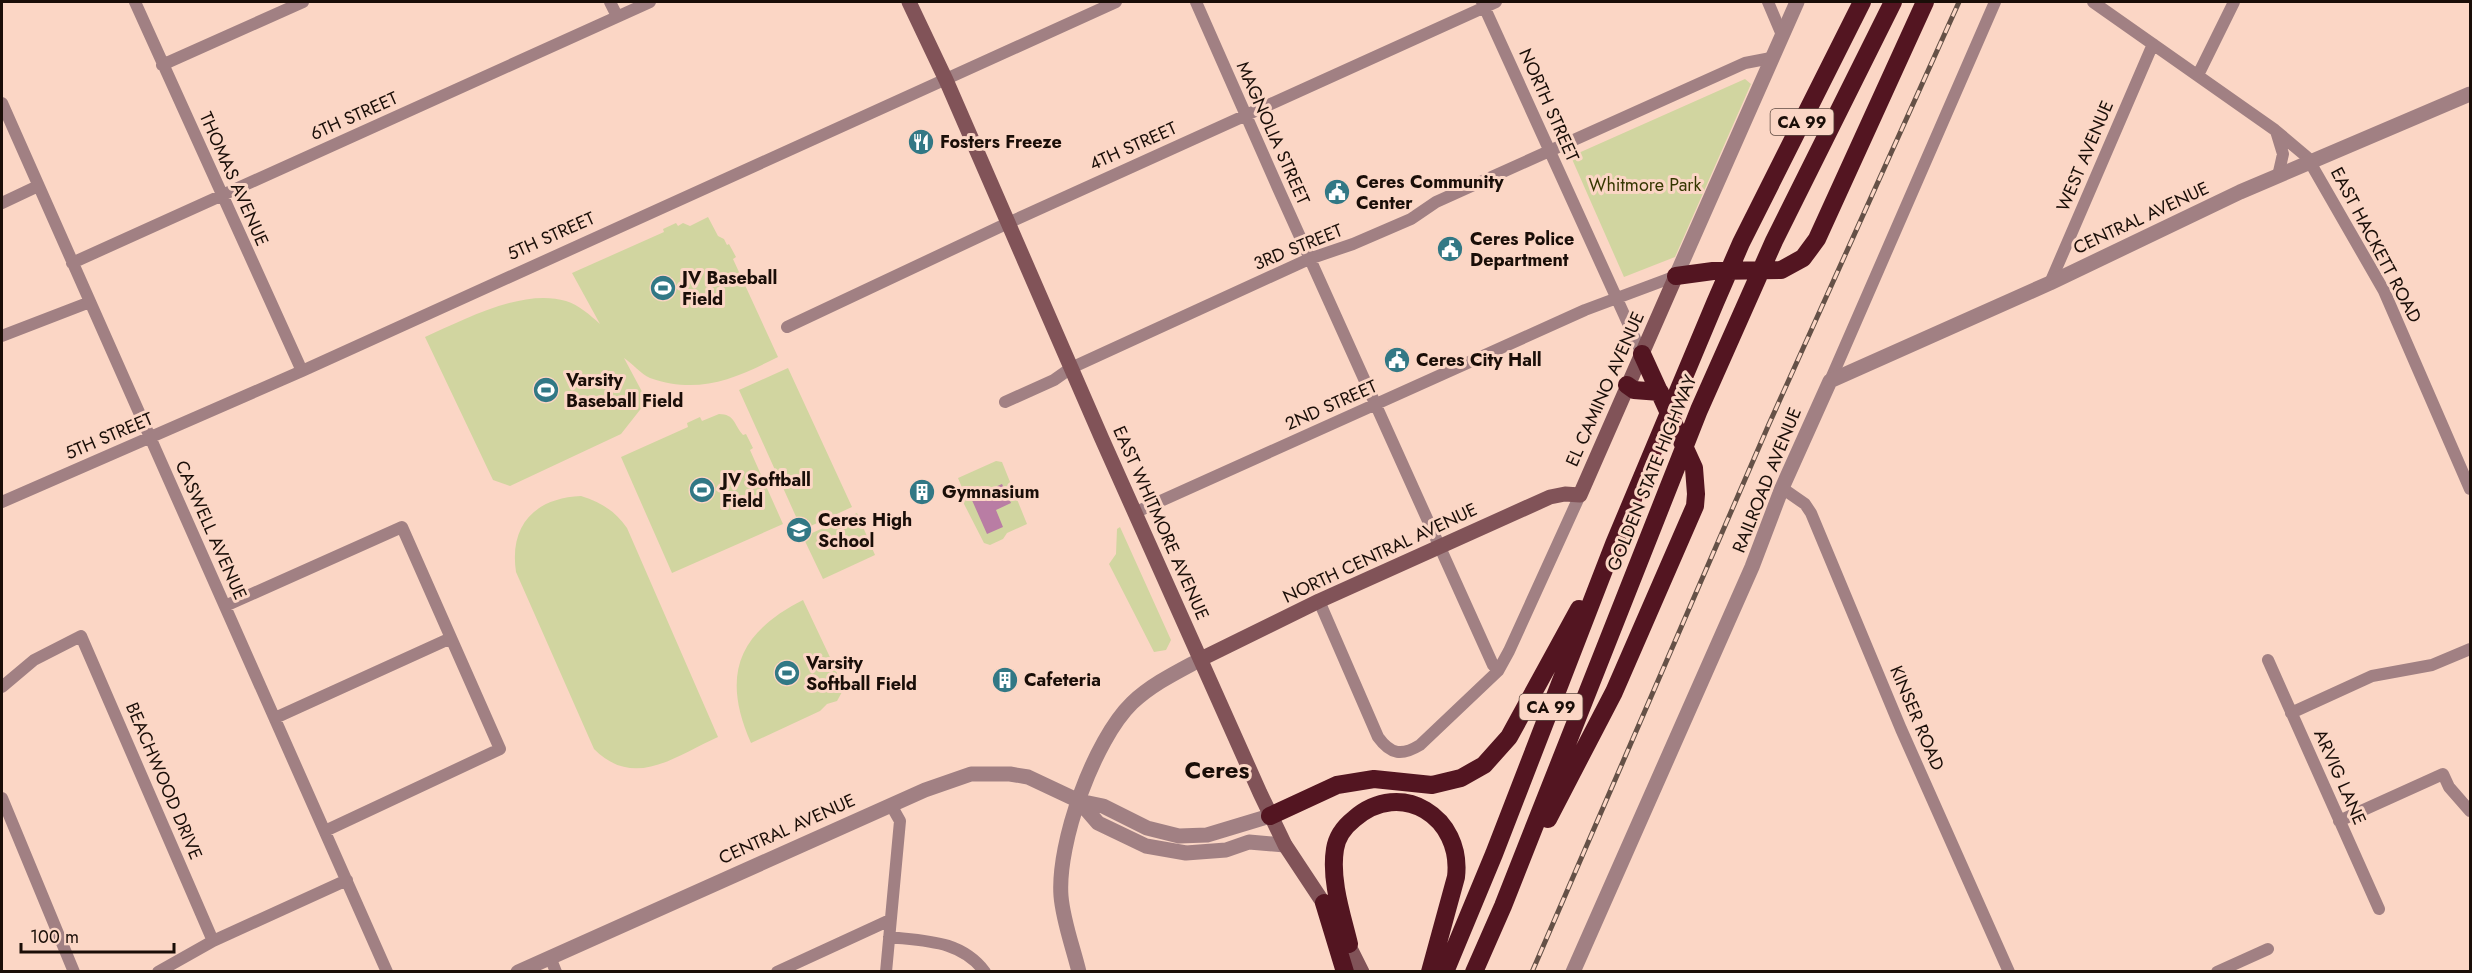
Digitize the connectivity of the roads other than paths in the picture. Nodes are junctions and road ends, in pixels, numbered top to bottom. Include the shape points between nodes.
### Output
1 (135, 2) edge
2 (303, 2) edge
3 (610, 2) edge
4 (650, 2) edge
5 (909, 2) edge
6 (1116, 2) edge
7 (1196, 2) edge
8 (1768, 2) edge
9 (1797, 2) edge
10 (1856, 2) edge
11 (1862, 2) edge
12 (1893, 2) edge
13 (1925, 2) edge
14 (1995, 2) edge
15 (2093, 2) edge
16 (2234, 2) edge
17 (1487, 3) edge
18 (616, 16) junction
19 (1782, 35) junction
20 (2153, 44) junction
21 (1835, 54) junction
22 (1771, 58) junction
23 (162, 65) junction
24 (2198, 75) junction
25 (946, 80) junction
26 (2470, 95) edge
27 (2, 103) edge
28 (1245, 115) junction
29 (2275, 130) junction
30 (1549, 150) junction
31 (2311, 162) junction
32 (2278, 176) junction
33 (38, 186) junction
34 (221, 195) junction
35 (2, 202) edge
36 (1008, 223) junction
37 (1309, 259) junction
38 (72, 263) junction
39 (1676, 276) junction
40 (2050, 283) junction
41 (1616, 298) junction
42 (90, 302) junction
43 (787, 327) dead end
44 (2, 336) edge
45 (1642, 354) junction
46 (1071, 368) junction
47 (302, 371) junction
48 (1830, 381) junction
49 (1627, 385) junction
50 (1660, 392) junction
51 (1005, 402) dead end
52 (1375, 405) junction
53 (150, 438) junction
54 (1782, 488) junction
55 (2470, 489) edge
56 (1580, 495) junction
57 (2, 502) edge
58 (1134, 513) junction
59 (1614, 544) junction
60 (1439, 547) junction
61 (1319, 602) junction
62 (225, 606) junction
63 (451, 638) junction
64 (2470, 649) edge
65 (1201, 659) junction
66 (2268, 660) dead end
67 (1498, 671) junction
68 (2, 687) edge
69 (2291, 713) junction
70 (275, 718) junction
71 (2, 798) edge
72 (1079, 801) junction
73 (891, 805) junction
74 (2469, 807) edge
75 (1270, 816) junction
76 (2339, 821) junction
77 (325, 831) junction
78 (1285, 845) junction
79 (347, 880) junction
80 (1324, 903) junction
81 (1503, 906) junction
82 (2379, 909) dead end
83 (890, 920) junction
84 (889, 936) junction
85 (213, 941) junction
86 (1348, 944) junction
87 (2268, 949) dead end
88 (550, 957) junction
89 (74, 972) edge
90 (158, 972) edge
91 (387, 972) edge
92 (518, 972) edge
93 (556, 972) edge
94 (777, 972) edge
95 (886, 972) edge
96 (985, 972) edge
97 (1079, 972) edge
98 (1345, 972) edge
99 (1362, 972) edge
100 (1430, 972) edge
101 (1445, 972) edge
102 (1474, 972) edge
103 (1573, 972) edge
104 (2009, 972) edge
105 (2217, 972) edge

1 - 23 street, THOMAS AVENUE
2 - 23 street
3 - 18 street
4 - 18 street, 6TH STREET
5 - 25 main road, EAST WHITMORE AVENUE
6 - 25 street, 5TH STREET
7 - 28 street, MAGNOLIA STREET
8 - 19 street
9 - 19 street, EL CAMINO AVENUE
10 - 21 highway
11 - 21 highway, GOLDEN STATE HIGHWAY / CA 99
12 - 81 highway, GOLDEN STATE HIGHWAY / CA 99 via 1774,241 1699,410
13 - 39 highway via 1817,239 1803,258 1781,270
14 - 48 street, RAILROAD AVENUE
15 - 20 street, EAST HACKETT ROAD
16 - 24 street
17 - 28 street, 4TH STREET
17 - 30 street, NORTH STREET
18 - 34 street, 6TH STREET
19 - 22 street, EL CAMINO AVENUE
20 - 24 street, EAST HACKETT ROAD
20 - 40 street, WEST AVENUE
21 - 59 highway, GOLDEN STATE HIGHWAY / CA 99 via 1741,243
22 - 30 street, 3RD STREET via 1745,63
22 - 39 street, EL CAMINO AVENUE
23 - 34 street, THOMAS AVENUE
24 - 29 street, EAST HACKETT ROAD
25 - 36 main road, EAST WHITMORE AVENUE
25 - 47 street, 5TH STREET
26 - 31 street, CENTRAL AVENUE
27 - 33 street, CASWELL AVENUE
28 - 36 street, 4TH STREET
28 - 37 street, MAGNOLIA STREET
29 - 31 street, EAST HACKETT ROAD
29 - 32 street via 2283,154
30 - 37 street, 3RD STREET via 1436,202 1411,219
30 - 41 street, NORTH STREET
31 - 32 street, CENTRAL AVENUE
31 - 55 street, EAST HACKETT ROAD via 2384,291
32 - 40 street, CENTRAL AVENUE
33 - 35 street
33 - 38 street, CASWELL AVENUE
34 - 38 street, 6TH STREET
34 - 47 street, THOMAS AVENUE
36 - 43 street, 4TH STREET
36 - 46 main road, EAST WHITMORE AVENUE
37 - 46 street, 3RD STREET
37 - 52 street, MAGNOLIA STREET
38 - 42 street, CASWELL AVENUE
39 - 41 street, 2ND STREET
39 - 45 main road, EL CAMINO AVENUE
40 - 48 street, CENTRAL AVENUE
41 - 45 street, NORTH STREET
41 - 52 street, 2ND STREET
42 - 44 street
42 - 53 street, CASWELL AVENUE
45 - 49 main road, EL CAMINO AVENUE
45 - 50 highway
46 - 51 street, 3RD STREET
46 - 58 main road, EAST WHITMORE AVENUE
47 - 53 street, 5TH STREET
48 - 54 street, RAILROAD AVENUE
49 - 50 highway via 1634,390
49 - 56 main road, EL CAMINO AVENUE
50 - 81 highway via 1694,468 1695,506 1614,692
52 - 58 street, 2ND STREET
52 - 60 street, MAGNOLIA STREET
53 - 57 street, 5TH STREET
53 - 62 street, CASWELL AVENUE
54 - 103 street, RAILROAD AVENUE via 1752,567
54 - 104 street, KINSER ROAD via 1811,513
56 - 60 main road, NORTH CENTRAL AVENUE via 1550,497
56 - 67 street, EL CAMINO AVENUE
58 - 65 main road, EAST WHITMORE AVENUE
59 - 75 highway via 1509,737 1484,765 1461,778 1432,785 1374,779 1337,785
59 - 101 highway, GOLDEN STATE HIGHWAY / CA 99
60 - 61 main road, NORTH CENTRAL AVENUE
60 - 67 street, MAGNOLIA STREET
61 - 65 main road, NORTH CENTRAL AVENUE
61 - 67 street, EL CAMINO AVENUE via 1378,737 1386,747 1398,752 1408,752 1420,745
62 - 63 street via 402,527
62 - 70 street, CASWELL AVENUE
63 - 70 street
63 - 77 street via 500,749
64 - 69 street via 2432,665 2372,676
65 - 72 street via 1161,680 1130,705 1097,754
65 - 75 main road, EAST WHITMORE AVENUE
66 - 69 street, ARVIG LANE
68 - 85 street, BEACHWOOD DRIVE via 40,656 81,636
69 - 76 street, ARVIG LANE
70 - 77 street, CASWELL AVENUE
71 - 89 street
72 - 73 street, CENTRAL AVENUE via 1028,777 991,773 958,778
72 - 75 street via 1103,806 1148,828 1179,836 1207,835
72 - 78 street via 1098,823 1146,846 1186,853 1226,850 1249,842
72 - 97 street via 1064,851 1061,897
73 - 83 street via 900,821
73 - 88 street, CENTRAL AVENUE
74 - 76 street via 2449,787 2443,774
75 - 78 main road, EAST WHITMORE AVENUE
76 - 82 street, ARVIG LANE
77 - 79 street, CASWELL AVENUE
78 - 80 main road, EAST WHITMORE AVENUE
79 - 85 street
79 - 91 street, CASWELL AVENUE
80 - 86 main road, EAST WHITMORE AVENUE
80 - 98 highway
81 - 102 highway, GOLDEN STATE HIGHWAY / CA 99
83 - 84 street
83 - 94 street
84 - 95 street
84 - 96 street via 949,945 970,956
85 - 90 street
86 - 99 main road, EAST WHITMORE AVENUE
86 - 100 highway via 1334,867 1338,837 1365,809 1395,801 1415,805 1444,826 1458,864
87 - 105 street
88 - 92 street, CENTRAL AVENUE
88 - 93 street

